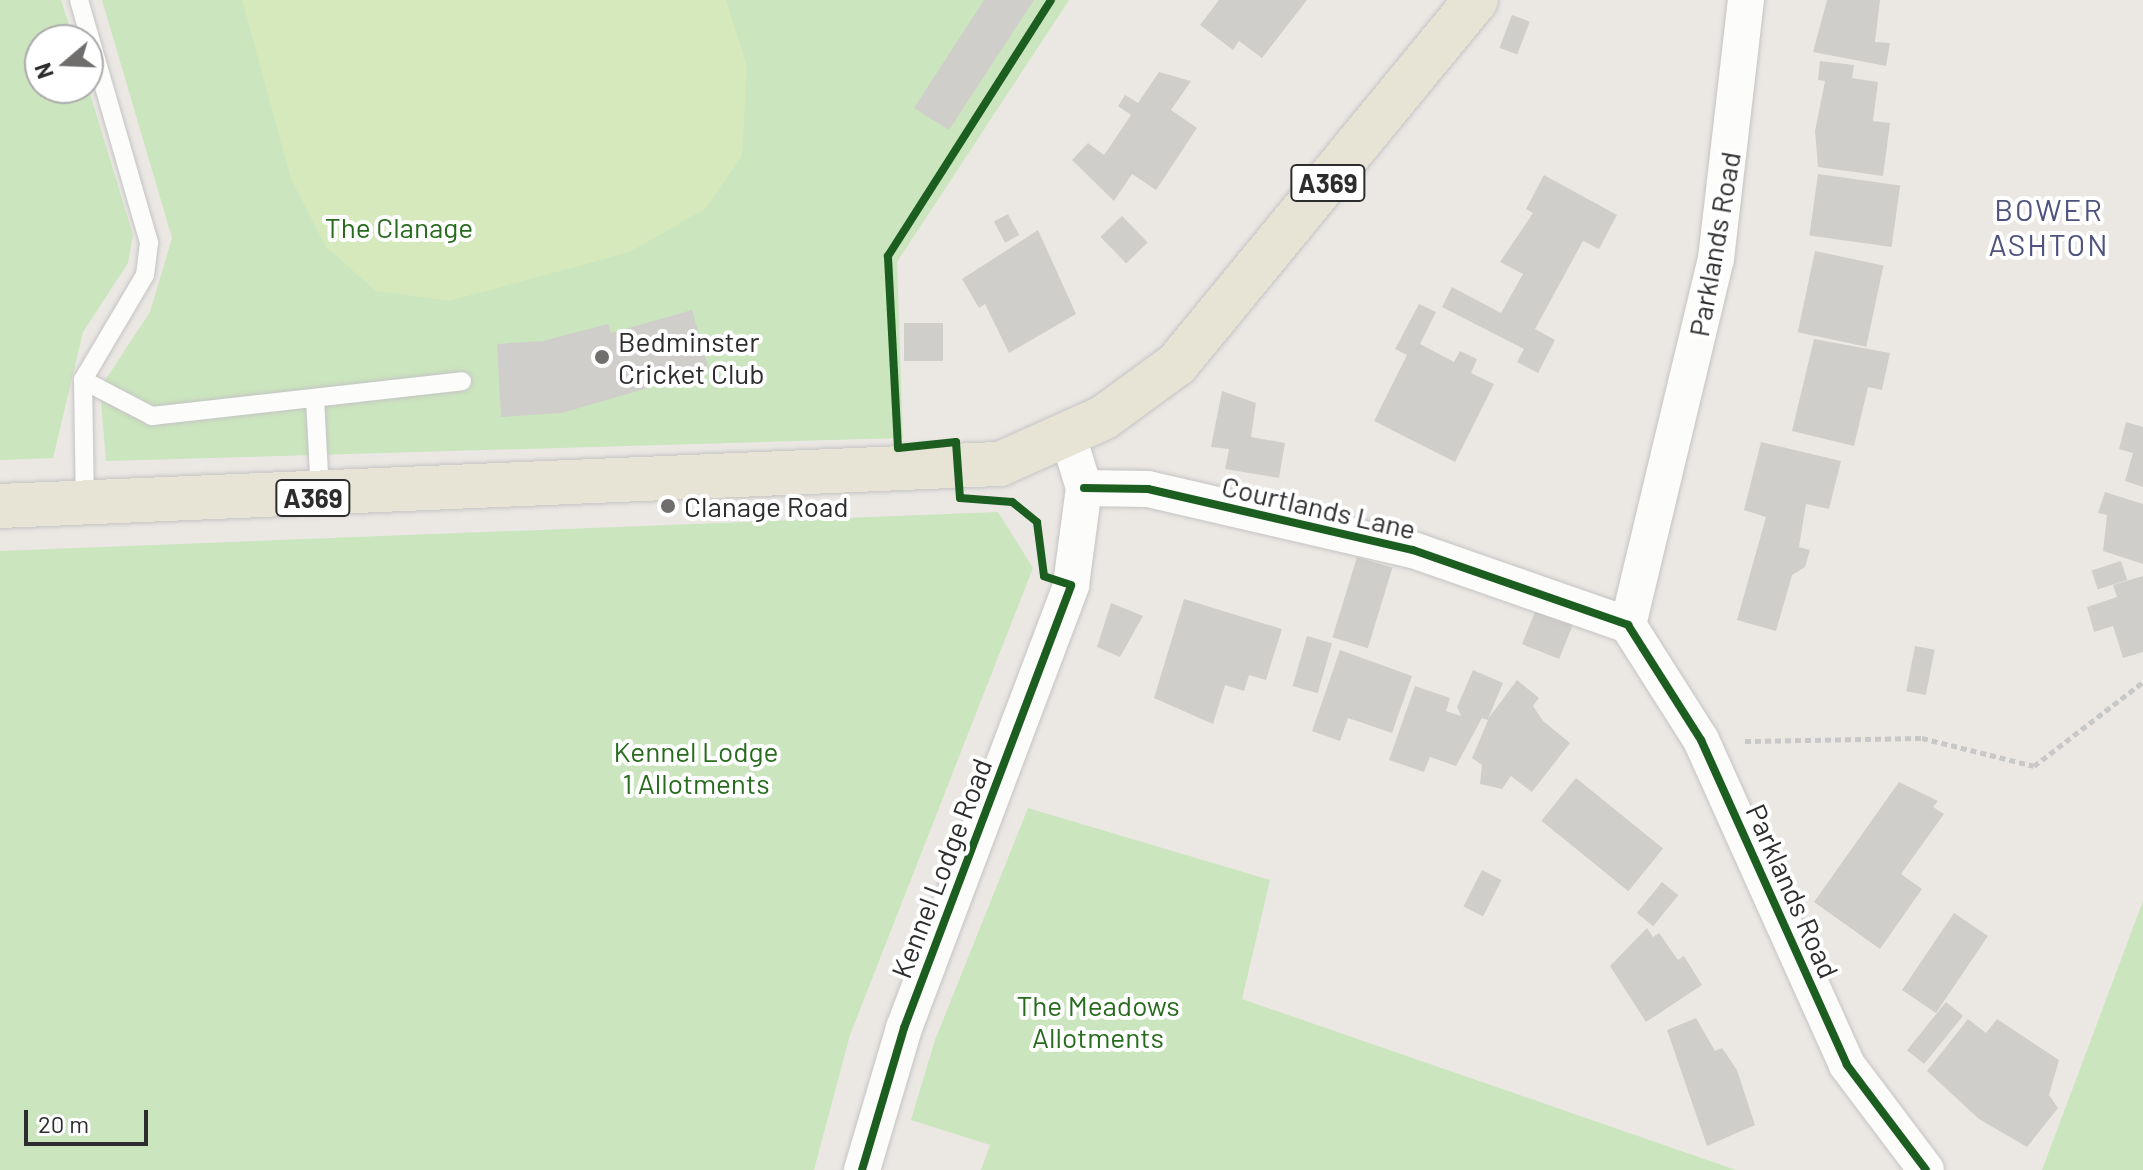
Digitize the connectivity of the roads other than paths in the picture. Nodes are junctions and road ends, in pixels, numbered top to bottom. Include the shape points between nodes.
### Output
1 (79, 0) edge
2 (1476, 0) edge
3 (1746, 0) edge
4 (83, 380) junction
5 (462, 381) dead end
6 (315, 398) junction
7 (1068, 436) junction
8 (1084, 488) junction
9 (320, 498) junction
10 (85, 504) junction
11 (0, 506) edge
12 (1628, 625) junction
13 (862, 1170) edge
14 (1926, 1170) edge

1 - 4 lane via 149,243 145,275
2 - 7 main road, A369 via 1177,364 1146,392
3 - 12 street, Parklands Road via 1716,259
4 - 6 lane via 152,416
4 - 10 lane
5 - 6 lane
6 - 9 lane
7 - 8 street, Kennel Lodge Road
7 - 9 main road, A369 via 1000,464 958,469
8 - 12 street, Courtlands Lane via 1148,489 1399,547
8 - 13 street, Kennel Lodge Road via 1071,585 904,1028
9 - 10 main road, A369
10 - 11 main road, A369
12 - 14 street, Parklands Road via 1701,740 1847,1065

